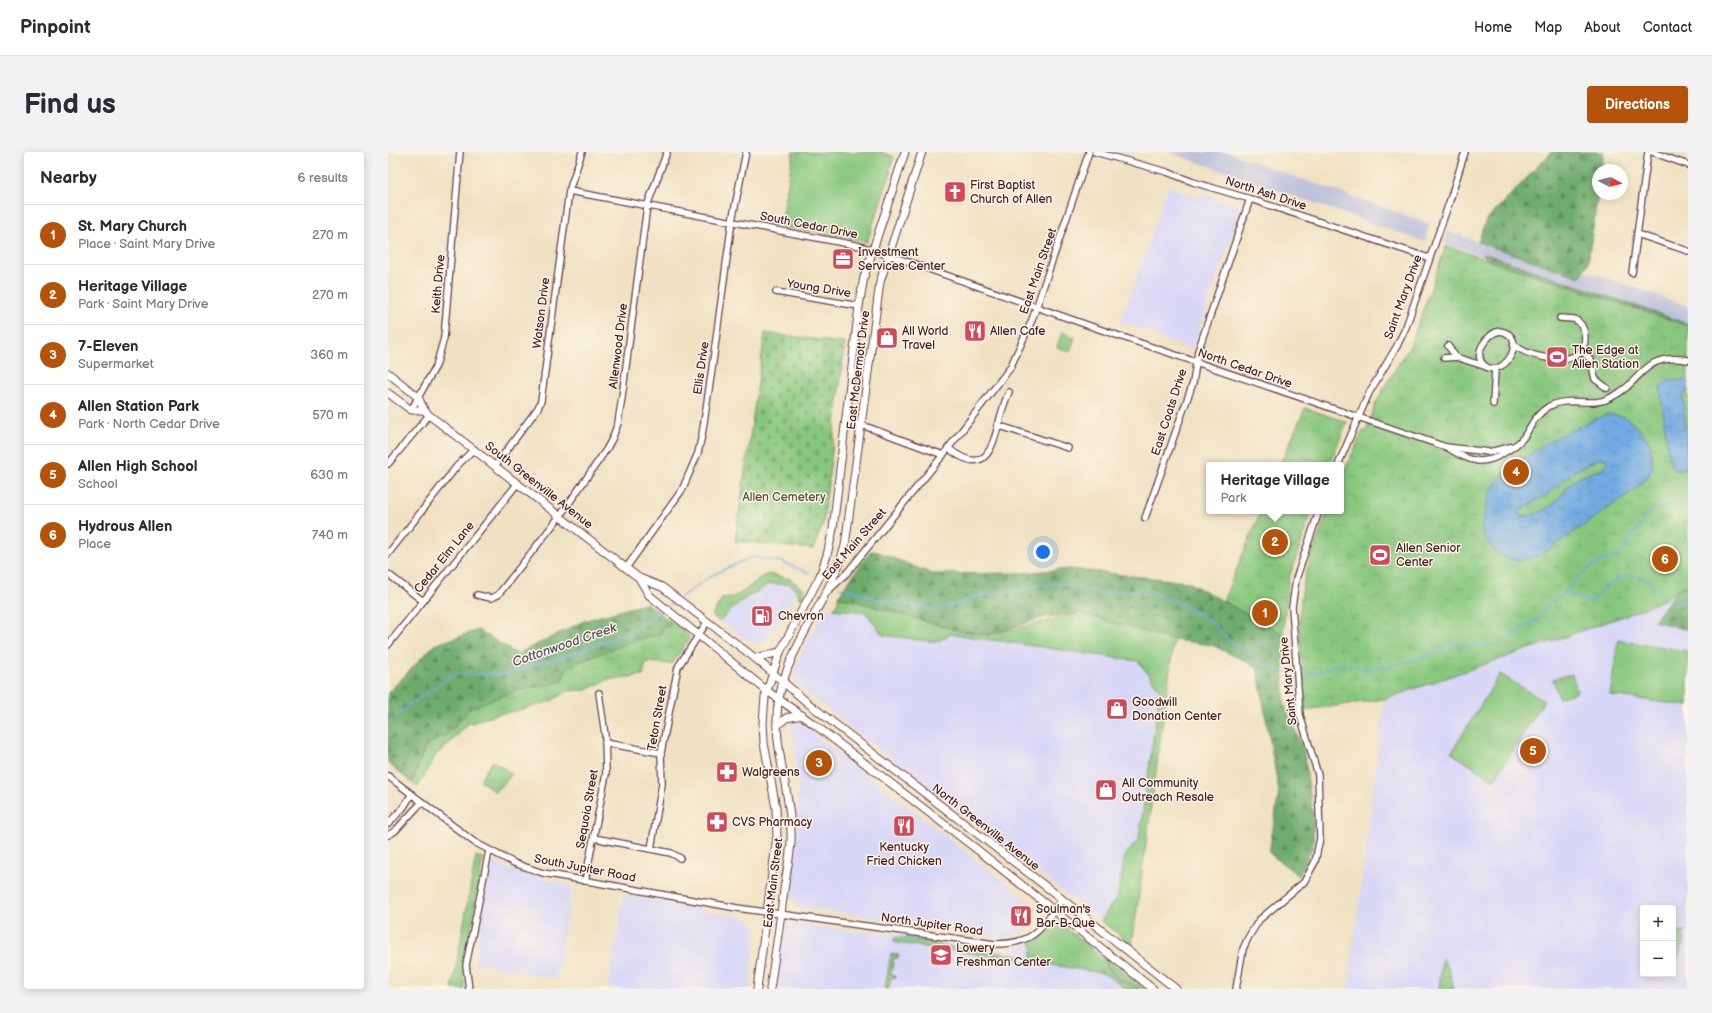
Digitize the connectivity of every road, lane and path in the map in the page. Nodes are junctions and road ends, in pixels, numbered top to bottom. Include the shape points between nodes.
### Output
1 (460, 152) edge
2 (582, 152) edge
3 (667, 152) edge
4 (746, 152) edge
5 (905, 152) edge
6 (922, 152) edge
7 (1089, 152) edge
8 (1095, 152) edge
9 (1465, 152) edge
10 (1648, 152) edge
11 (1652, 152) edge
12 (1688, 165) edge
13 (569, 191) junction
14 (1250, 199) junction
15 (647, 206) junction
16 (732, 221) junction
17 (1637, 234) junction
18 (873, 250) junction
19 (1688, 251) edge
20 (888, 255) junction
21 (1429, 258) junction
22 (1632, 273) dead end
23 (776, 292) dead end
24 (859, 306) junction
25 (1037, 306) junction
26 (1560, 318) dead end
27 (1514, 345) junction
28 (1448, 346) dead end
29 (1582, 351) junction
30 (1456, 357) junction
31 (1444, 358) dead end
32 (1688, 360) edge
33 (1196, 363) junction
34 (1492, 368) junction
35 (388, 373) edge
36 (1607, 388) dead end
37 (1008, 392) dead end
38 (388, 393) edge
39 (418, 397) junction
40 (1493, 404) dead end
41 (411, 410) junction
42 (427, 413) junction
43 (1358, 418) junction
44 (846, 422) junction
45 (862, 425) junction
46 (997, 425) junction
47 (1514, 446) junction
48 (1446, 447) junction
49 (948, 448) junction
50 (1068, 448) dead end
51 (474, 449) junction
52 (943, 455) junction
53 (1339, 462) edge
54 (388, 464) edge
55 (495, 466) junction
56 (518, 483) junction
57 (1318, 514) edge
58 (560, 516) junction
59 (1145, 518) dead end
60 (388, 554) edge
61 (626, 568) junction
62 (388, 574) edge
63 (820, 576) joint
64 (639, 578) junction
65 (826, 592) junction
66 (477, 595) dead end
67 (423, 601) junction
68 (707, 622) junction
69 (699, 634) junction
70 (388, 645) edge
71 (780, 652) junction
72 (755, 658) junction
73 (772, 673) junction
74 (783, 682) junction
75 (766, 690) junction
76 (599, 693) dead end
77 (779, 699) junction
78 (802, 715) junction
79 (777, 726) junction
80 (605, 743) junction
81 (661, 753) junction
82 (388, 776) edge
83 (412, 794) junction
84 (422, 802) junction
85 (790, 816) junction
86 (777, 817) junction
87 (388, 824) edge
88 (388, 835) edge
89 (594, 838) junction
90 (651, 849) junction
91 (489, 851) junction
92 (680, 858) dead end
93 (586, 881) junction
94 (1062, 899) junction
95 (1054, 911) junction
96 (767, 912) junction
97 (781, 914) junction
98 (469, 989) edge
99 (757, 989) edge
100 (770, 989) edge
101 (1153, 989) edge
102 (1176, 989) edge
103 (1236, 989) edge

1 - 39 street, Keith Drive via 444,338 436,366
2 - 13 street, Watson Drive
3 - 15 street, Allenwood Drive
4 - 16 street, Ellis Drive
5 - 18 main road, East McDermott Drive
6 - 20 main road, East McDermott Drive
7 - 25 street, East Main Street
8 - 14 street, North Ash Drive
9 - 21 street, Saint Mary Drive
10 - 17 street
11 - 12 street
13 - 15 street, South Cedar Drive
13 - 55 street, Watson Drive via 541,401
14 - 21 street, North Ash Drive
14 - 33 street, East Coats Drive
15 - 16 street, South Cedar Drive
15 - 58 street, Allenwood Drive via 618,423 606,450
16 - 18 street, South Cedar Drive
16 - 61 street, Ellis Drive via 698,454 682,490
17 - 19 street
17 - 22 street
18 - 20 street, South Cedar Drive
18 - 24 main road, East McDermott Drive via 864,277
20 - 25 street, South Cedar Drive
20 - 45 main road, East McDermott Drive via 879,288
21 - 43 street, Saint Mary Drive via 1406,327
23 - 24 street, Young Drive
24 - 44 main road, East McDermott Drive
25 - 33 street, North Cedar Drive
25 - 49 street, East Main Street via 1010,368
26 - 29 street via 1574,318 1581,324 1585,332 1585,345
27 - 29 street via 1540,357 1569,358
27 - 34 street via 1512,354 1505,362 1499,368
27 - 34 street via 1508,334 1500,331 1491,334 1479,355 1482,364
28 - 30 street
29 - 36 street via 1591,360 1595,379
30 - 31 street
30 - 34 street
32 - 47 street, North Cedar Drive via 1670,358 1653,363 1642,370 1621,392 1609,399 1595,402 1563,402 1549,407 1540,413 1523,438
33 - 43 street, North Cedar Drive
33 - 59 street, East Coats Drive via 1192,383
34 - 40 street
35 - 39 main road, South Greenville Avenue
37 - 46 street
38 - 41 main road
39 - 41 street, Keith Drive
39 - 42 main road, South Greenville Avenue
41 - 42 main road
42 - 51 main road, South Greenville Avenue
42 - 54 street
43 - 48 street, North Cedar Drive
43 - 53 street, Saint Mary Drive
44 - 45 street
44 - 63 main road, East McDermott Drive via 834,529
45 - 52 street
45 - 65 main road, East McDermott Drive via 846,546
46 - 49 street via 988,454 978,461 959,456
46 - 50 street
47 - 48 street, North Cedar Drive via 1489,452
47 - 48 street, North Cedar Drive via 1498,457 1484,462 1464,458
49 - 52 street, East Main Street
51 - 55 main road, South Greenville Avenue
51 - 60 street via 457,466
52 - 65 street, East Main Street via 846,574
55 - 56 main road, South Greenville Avenue
56 - 58 main road, South Greenville Avenue
56 - 67 street, Cedar Elm Lane
57 - 103 street, Saint Mary Drive via 1294,588 1292,607 1299,708 1318,775 1320,838 1315,862 1304,882 1259,920 1248,938 1243,949
58 - 61 main road, South Greenville Avenue
58 - 66 street, Allenwood Drive via 498,595 491,598
61 - 64 main road, South Greenville Avenue
62 - 67 street
63 - 71 main road, East Main Street
64 - 68 main road, South Greenville Avenue via 662,587
64 - 69 main road, South Greenville Avenue via 649,595
65 - 74 main road, East Main Street via 794,650
67 - 70 street, Cedar Elm Lane
68 - 69 street, Teton Street
68 - 72 main road, South Greenville Avenue
69 - 75 main road, South Greenville Avenue
69 - 81 street, Teton Street via 678,668
71 - 72 main road
71 - 73 main road, East Main Street
72 - 73 main road, South Greenville Avenue
73 - 74 main road, South Greenville Avenue
73 - 75 main road, East Main Street
74 - 77 main road, East Main Street
74 - 94 main road, North Greenville Avenue
75 - 77 main road, South Greenville Avenue
75 - 86 main road, East Main Street via 764,743
76 - 80 street, Sequoia Street
77 - 78 main road, North Greenville Avenue
77 - 79 main road, East Main Street
78 - 79 main road via 786,718
78 - 95 main road, North Greenville Avenue
79 - 85 main road, East Main Street
80 - 81 street
80 - 89 street, Sequoia Street via 606,774
81 - 90 street, Teton Street via 662,784
82 - 83 street, South Jupiter Road
83 - 84 street, South Jupiter Road
83 - 87 street
84 - 88 street via 395,831
84 - 91 street, South Jupiter Road via 455,829
85 - 86 main road
85 - 97 main road, East Main Street via 791,842
86 - 96 main road, East Main Street
89 - 90 street
89 - 93 street, Sequoia Street
90 - 92 street via 671,853
91 - 93 street, South Jupiter Road via 527,868
91 - 98 street via 466,965
93 - 96 street, South Jupiter Road
94 - 95 street, North Jupiter Road
94 - 102 main road, North Greenville Avenue
95 - 97 street, North Jupiter Road via 1040,930 1026,940 996,944
95 - 101 main road, North Greenville Avenue
96 - 97 street, South Jupiter Road
96 - 99 main road, East Main Street
97 - 100 main road, East Main Street

